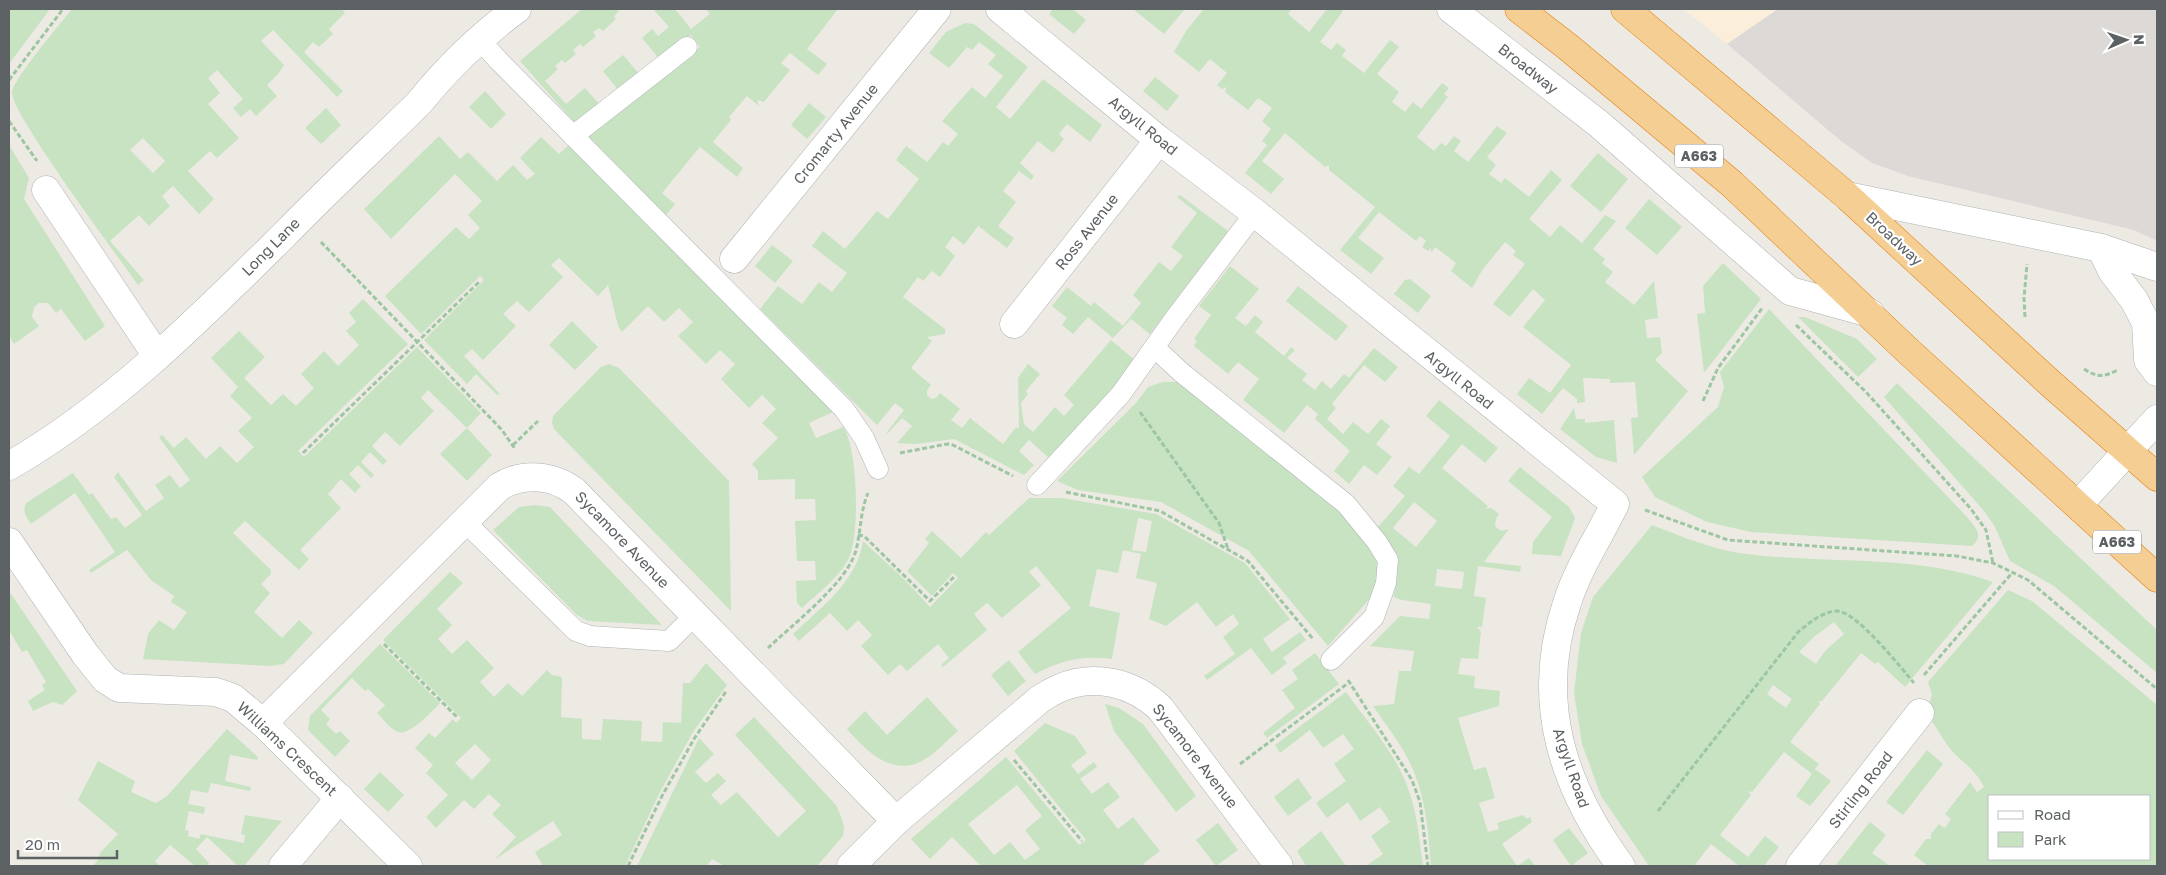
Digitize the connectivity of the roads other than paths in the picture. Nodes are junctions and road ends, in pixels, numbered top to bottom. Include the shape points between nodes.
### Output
1 (517, 9) edge
2 (937, 9) edge
3 (1000, 9) edge
4 (1451, 9) edge
5 (1519, 9) edge
6 (1624, 9) edge
7 (480, 40) junction
8 (687, 47) dead end
9 (574, 136) junction
10 (1159, 140) junction
11 (43, 178) road end
12 (1847, 196) junction
13 (1255, 213) junction
14 (2101, 248) junction
15 (734, 259) dead end
16 (2157, 267) edge
17 (1870, 313) junction
18 (1014, 324) dead end
19 (1155, 348) junction
20 (157, 356) junction
21 (2157, 372) edge
22 (2157, 419) edge
23 (2127, 451) junction
24 (9, 466) edge
25 (878, 469) road end
26 (2157, 477) edge
27 (1037, 485) road end
28 (2078, 505) junction
29 (465, 522) junction
30 (9, 542) edge
31 (2157, 578) edge
32 (695, 614) junction
33 (1331, 660) road end
34 (1920, 713) dead end
35 (263, 723) junction
36 (340, 798) junction
37 (896, 821) junction
38 (282, 866) edge
39 (408, 866) edge
40 (851, 866) edge
41 (1279, 866) edge
42 (1621, 866) edge
43 (1800, 866) edge

1 - 7 street, Long Lane
2 - 15 street, Cromarty Avenue
3 - 10 street, Argyll Road
4 - 17 street, Broadway via 1599,124 1790,291
5 - 17 highway, Broadway / A663 via 1732,184
6 - 12 highway, Broadway
7 - 9 lane
7 - 20 street, Long Lane via 445,71 419,102 230,289
8 - 9 lane
9 - 25 lane via 844,409 864,438
10 - 13 street, Argyll Road
10 - 18 street, Ross Avenue
11 - 20 street
12 - 14 street
12 - 23 highway, Broadway
13 - 19 lane
13 - 42 street, Argyll Road via 1615,504 1588,553 1567,602 1555,649 1551,688 1555,724 1580,801
14 - 16 street
14 - 21 street via 2146,323 2148,360
17 - 28 highway, Broadway / A663
19 - 27 lane via 1124,390
19 - 33 lane via 1346,504 1388,560 1386,583 1374,617
20 - 24 street, Long Lane via 57,437
22 - 23 street
23 - 26 highway, Broadway
23 - 28 street
28 - 31 highway, Broadway / A663
29 - 32 lane via 576,631 590,636 669,640
29 - 32 street, Sycamore Avenue via 510,480 541,477 562,482
29 - 35 street, Sycamore Avenue
30 - 35 street, Williams Crescent via 84,654 105,679 119,688 216,692 233,698
32 - 37 street, Sycamore Avenue
34 - 43 street, Stirling Road
35 - 36 street, Williams Crescent
36 - 38 street, Williams Crescent
36 - 39 street, Williams Crescent
37 - 40 street, Sycamore Avenue
37 - 41 street, Sycamore Avenue via 1040,699 1074,683 1089,680 1112,682 1137,691 1160,708

